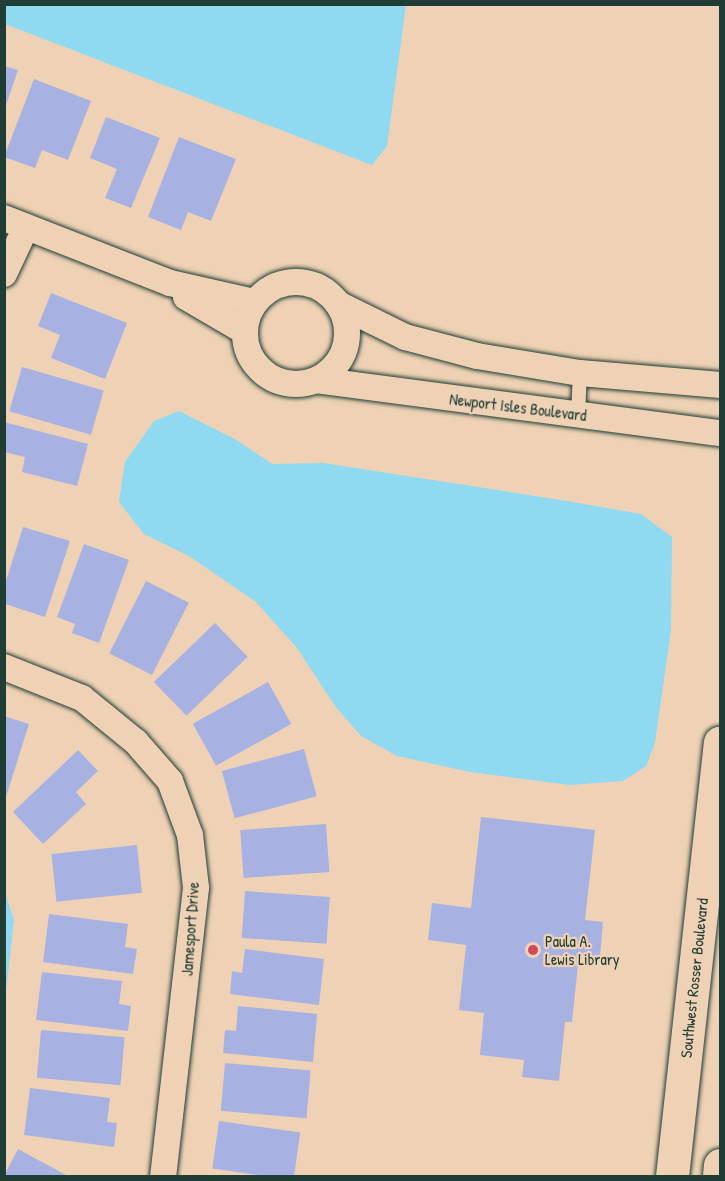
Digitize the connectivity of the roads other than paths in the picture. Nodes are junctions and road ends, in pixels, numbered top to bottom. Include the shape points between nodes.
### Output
1 (15, 222) edge
2 (4, 274) edge
3 (170, 283) junction
4 (254, 302) junction
5 (338, 304) junction
6 (244, 331) junction
7 (580, 373) junction
8 (316, 380) junction
9 (720, 385) edge
10 (578, 415) junction
11 (720, 433) edge
12 (4, 667) edge
13 (720, 743) edge
14 (720, 1165) edge
15 (163, 1176) edge
16 (672, 1176) edge
17 (719, 1176) edge

1 - 2 street
1 - 3 street
3 - 4 street
3 - 6 street via 183,296
4 - 5 street via 283,283 301,282 325,291
4 - 6 street
5 - 7 street via 405,337 477,356
5 - 8 street via 345,319 345,348 331,370
6 - 8 street via 247,348 265,374 281,382
7 - 9 street
7 - 10 lane
8 - 10 street, Newport Isles Boulevard
10 - 11 street, Newport Isles Boulevard
12 - 15 street, Jamesport Drive via 82,698 136,742 170,781 190,835 196,888
13 - 16 street, Southwest Rosser Boulevard
14 - 17 street

